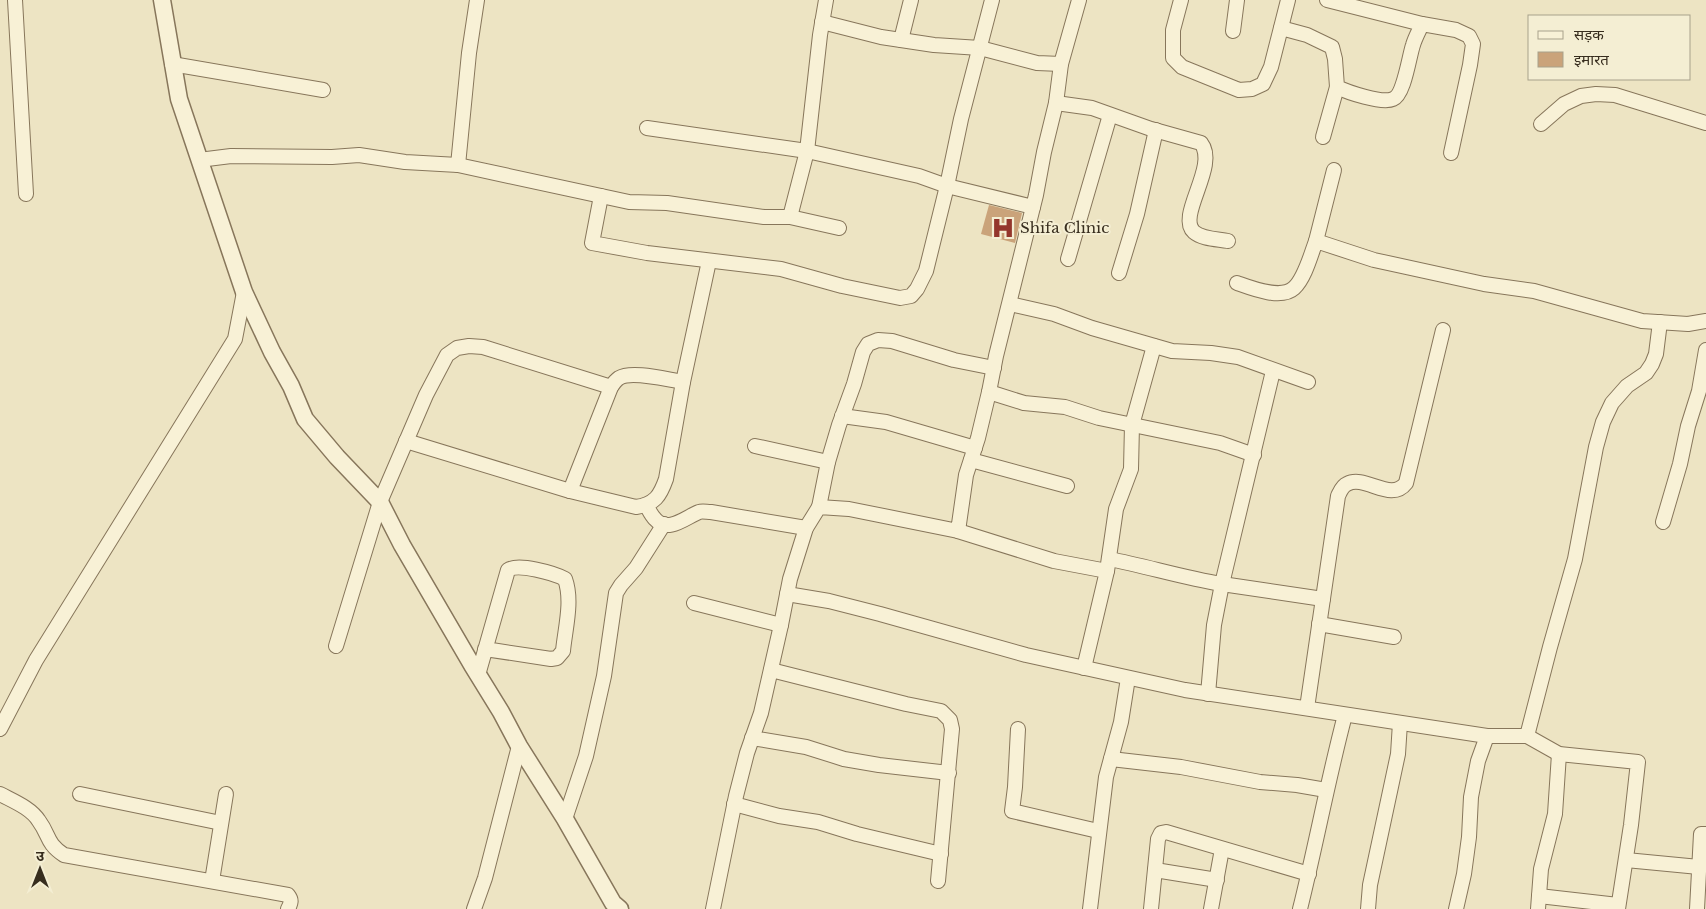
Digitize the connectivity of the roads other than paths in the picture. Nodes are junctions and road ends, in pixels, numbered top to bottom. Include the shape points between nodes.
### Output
1 (15, 0) edge
2 (162, 0) edge
3 (477, 0) edge
4 (826, 0) edge
5 (911, 0) edge
6 (992, 0) edge
7 (1079, 0) edge
8 (1181, 0) edge
9 (1237, 0) edge
10 (1288, 0) edge
11 (1327, 0) edge
12 (822, 22) junction
13 (1422, 24) junction
14 (1281, 28) junction
15 (1233, 31) dead end
16 (901, 40) junction
17 (980, 48) junction
18 (172, 64) junction
19 (1061, 64) junction
20 (1337, 87) junction
21 (323, 90) dead end
22 (1056, 103) junction
23 (1110, 115) junction
24 (1706, 123) edge
25 (1541, 124) dead end
26 (647, 128) dead end
27 (1156, 130) junction
28 (1323, 137) dead end
29 (807, 151) junction
30 (1451, 153) dead end
31 (198, 160) junction
32 (458, 166) junction
33 (1334, 170) dead end
34 (947, 186) junction
35 (26, 194) dead end
36 (601, 196) junction
37 (1033, 207) junction
38 (790, 217) junction
39 (839, 228) dead end
40 (1228, 240) dead end
41 (1316, 241) junction
42 (1068, 259) dead end
43 (709, 261) junction
44 (1119, 273) dead end
45 (1237, 283) dead end
46 (244, 292) junction
47 (1010, 304) junction
48 (1706, 321) edge
49 (1660, 322) junction
50 (1443, 330) dead end
51 (1154, 346) junction
52 (1706, 350) edge
53 (994, 368) junction
54 (1273, 371) junction
55 (683, 382) junction
56 (1308, 382) dead end
57 (611, 387) junction
58 (989, 392) junction
59 (842, 416) junction
60 (1132, 425) junction
61 (406, 441) junction
62 (755, 446) dead end
63 (973, 454) junction
64 (1254, 455) junction
65 (828, 462) junction
66 (1067, 486) dead end
67 (570, 491) junction
68 (380, 502) junction
69 (646, 505) junction
70 (819, 508) junction
71 (1663, 522) dead end
72 (664, 524) junction
73 (806, 528) junction
74 (958, 530) junction
75 (1108, 565) junction
76 (1222, 584) junction
77 (787, 594) junction
78 (1324, 599) junction
79 (694, 603) dead end
80 (1319, 624) junction
81 (781, 625) junction
82 (1394, 638) dead end
83 (336, 646) dead end
84 (485, 648) junction
85 (1084, 668) junction
86 (771, 670) junction
87 (478, 675) junction
88 (1128, 678) junction
89 (1208, 694) junction
90 (1307, 708) junction
91 (1345, 715) junction
92 (1400, 723) junction
93 (0, 729) edge
94 (1018, 729) dead end
95 (1487, 736) junction
96 (1527, 736) junction
97 (752, 738) junction
98 (519, 746) junction
99 (1559, 754) junction
100 (1111, 759) junction
101 (949, 774) junction
102 (1326, 790) junction
103 (0, 794) edge
104 (80, 794) dead end
105 (226, 794) dead end
106 (734, 804) junction
107 (566, 819) junction
108 (221, 823) junction
109 (1098, 831) junction
110 (1706, 834) edge
111 (1222, 849) junction
112 (941, 854) junction
113 (1626, 860) junction
114 (1699, 867) junction
115 (1155, 870) junction
116 (1309, 874) junction
117 (1217, 880) junction
118 (212, 881) junction
119 (938, 881) dead end
120 (1538, 902) edge
121 (1618, 907) edge
122 (288, 909) edge
123 (474, 909) edge
124 (620, 909) edge
125 (713, 909) edge
126 (1090, 909) edge
127 (1151, 909) edge
128 (1211, 909) edge
129 (1300, 909) edge
130 (1368, 909) edge
131 (1456, 909) edge
132 (1697, 909) edge

1 - 35 street
2 - 18 street
3 - 32 street
4 - 12 street
5 - 16 street
6 - 17 street
7 - 19 street
8 - 14 street via 1173,30 1173,58 1182,67 1239,90 1263,84
9 - 15 street
10 - 14 street
11 - 13 street
12 - 16 street
12 - 29 street
13 - 20 street via 1398,96 1383,100 1352,94
13 - 30 street via 1456,30 1469,36 1473,44
14 - 20 street via 1307,34 1332,48
16 - 17 street
17 - 19 street via 1037,63
17 - 34 street
18 - 21 street
18 - 31 street
19 - 22 street
20 - 28 street
22 - 23 street via 1092,108
22 - 37 street
23 - 27 street
23 - 42 street
24 - 25 street via 1616,96 1596,94 1581,96 1564,104
26 - 29 street
27 - 40 street via 1202,143 1206,149 1202,177 1189,220 1190,228 1208,238
27 - 44 street via 1137,214
29 - 34 street via 919,176
29 - 38 street
31 - 32 street via 231,156 359,155
31 - 46 street
32 - 36 street
33 - 41 street
34 - 37 street
34 - 43 street via 926,270 917,290 910,296 900,298 842,286 781,269
36 - 38 street via 629,202
36 - 43 street via 592,243
37 - 47 street
38 - 39 street
41 - 45 street via 1304,273 1294,288 1286,293 1269,293
41 - 49 street via 1374,260 1484,284 1534,291 1642,321
43 - 55 street
46 - 68 street via 305,419
46 - 93 street via 235,339 36,660
47 - 51 street via 1054,314
47 - 53 street
48 - 49 street via 1688,324
49 - 96 street via 1652,364 1612,403 1603,422 1575,559
50 - 78 street via 1406,483 1394,491 1350,482 1344,484 1338,496
51 - 54 street via 1172,351 1238,357
51 - 60 street
52 - 71 street
53 - 58 street
53 - 59 street via 878,340 868,344 863,352
54 - 56 street
54 - 64 street
55 - 57 street via 640,375 620,378
55 - 69 street via 666,479 661,493
57 - 61 street via 484,347 457,348 447,355
57 - 67 street
58 - 60 street via 1024,403 1065,407
58 - 63 street
59 - 63 street via 886,422
59 - 65 street
60 - 64 street via 1220,443
60 - 75 street via 1131,469 1116,509
61 - 67 street
61 - 68 street
62 - 65 street
63 - 66 street
63 - 74 street via 966,475
64 - 76 street
65 - 70 street
67 - 69 street via 636,506
68 - 83 street
68 - 87 street
69 - 72 street via 656,520
70 - 73 street
70 - 74 street via 849,509
72 - 73 street via 682,522 700,512 711,512
72 - 107 street via 616,593 604,676 586,756
73 - 77 street
74 - 75 street via 1054,561
75 - 76 street via 1148,566
75 - 85 street
76 - 78 street
76 - 89 street via 1214,625
77 - 81 street
77 - 85 street via 829,601
78 - 80 street
79 - 81 street
80 - 82 street
80 - 90 street
81 - 86 street
84 - 84 street via 508,570 517,566 565,578 568,586 567,613 560,655 551,659
84 - 87 street
85 - 88 street
86 - 97 street
86 - 101 street via 940,711 947,716 952,729
87 - 98 street
88 - 89 street
88 - 100 street
89 - 90 street
90 - 91 street
91 - 92 street
91 - 102 street
92 - 95 street
92 - 130 street via 1398,754
94 - 109 street via 1012,811
95 - 96 street
95 - 131 street via 1471,797 1469,837
96 - 99 street
97 - 101 street via 806,747 844,759
97 - 106 street
98 - 107 street
98 - 123 street
99 - 113 street via 1638,762
99 - 120 street via 1555,814 1541,869
100 - 102 street
100 - 109 street
101 - 112 street
102 - 116 street
103 - 118 street via 35,816 53,847 64,855
104 - 108 street
105 - 108 street
106 - 112 street
106 - 125 street
107 - 124 street via 613,903
108 - 118 street
109 - 126 street
110 - 114 street via 1701,834
111 - 115 street via 1161,833
111 - 116 street
111 - 117 street
112 - 119 street
113 - 114 street
113 - 121 street
114 - 132 street
115 - 117 street
115 - 127 street
116 - 129 street
117 - 128 street
118 - 122 street via 288,895 291,904
120 - 121 street

